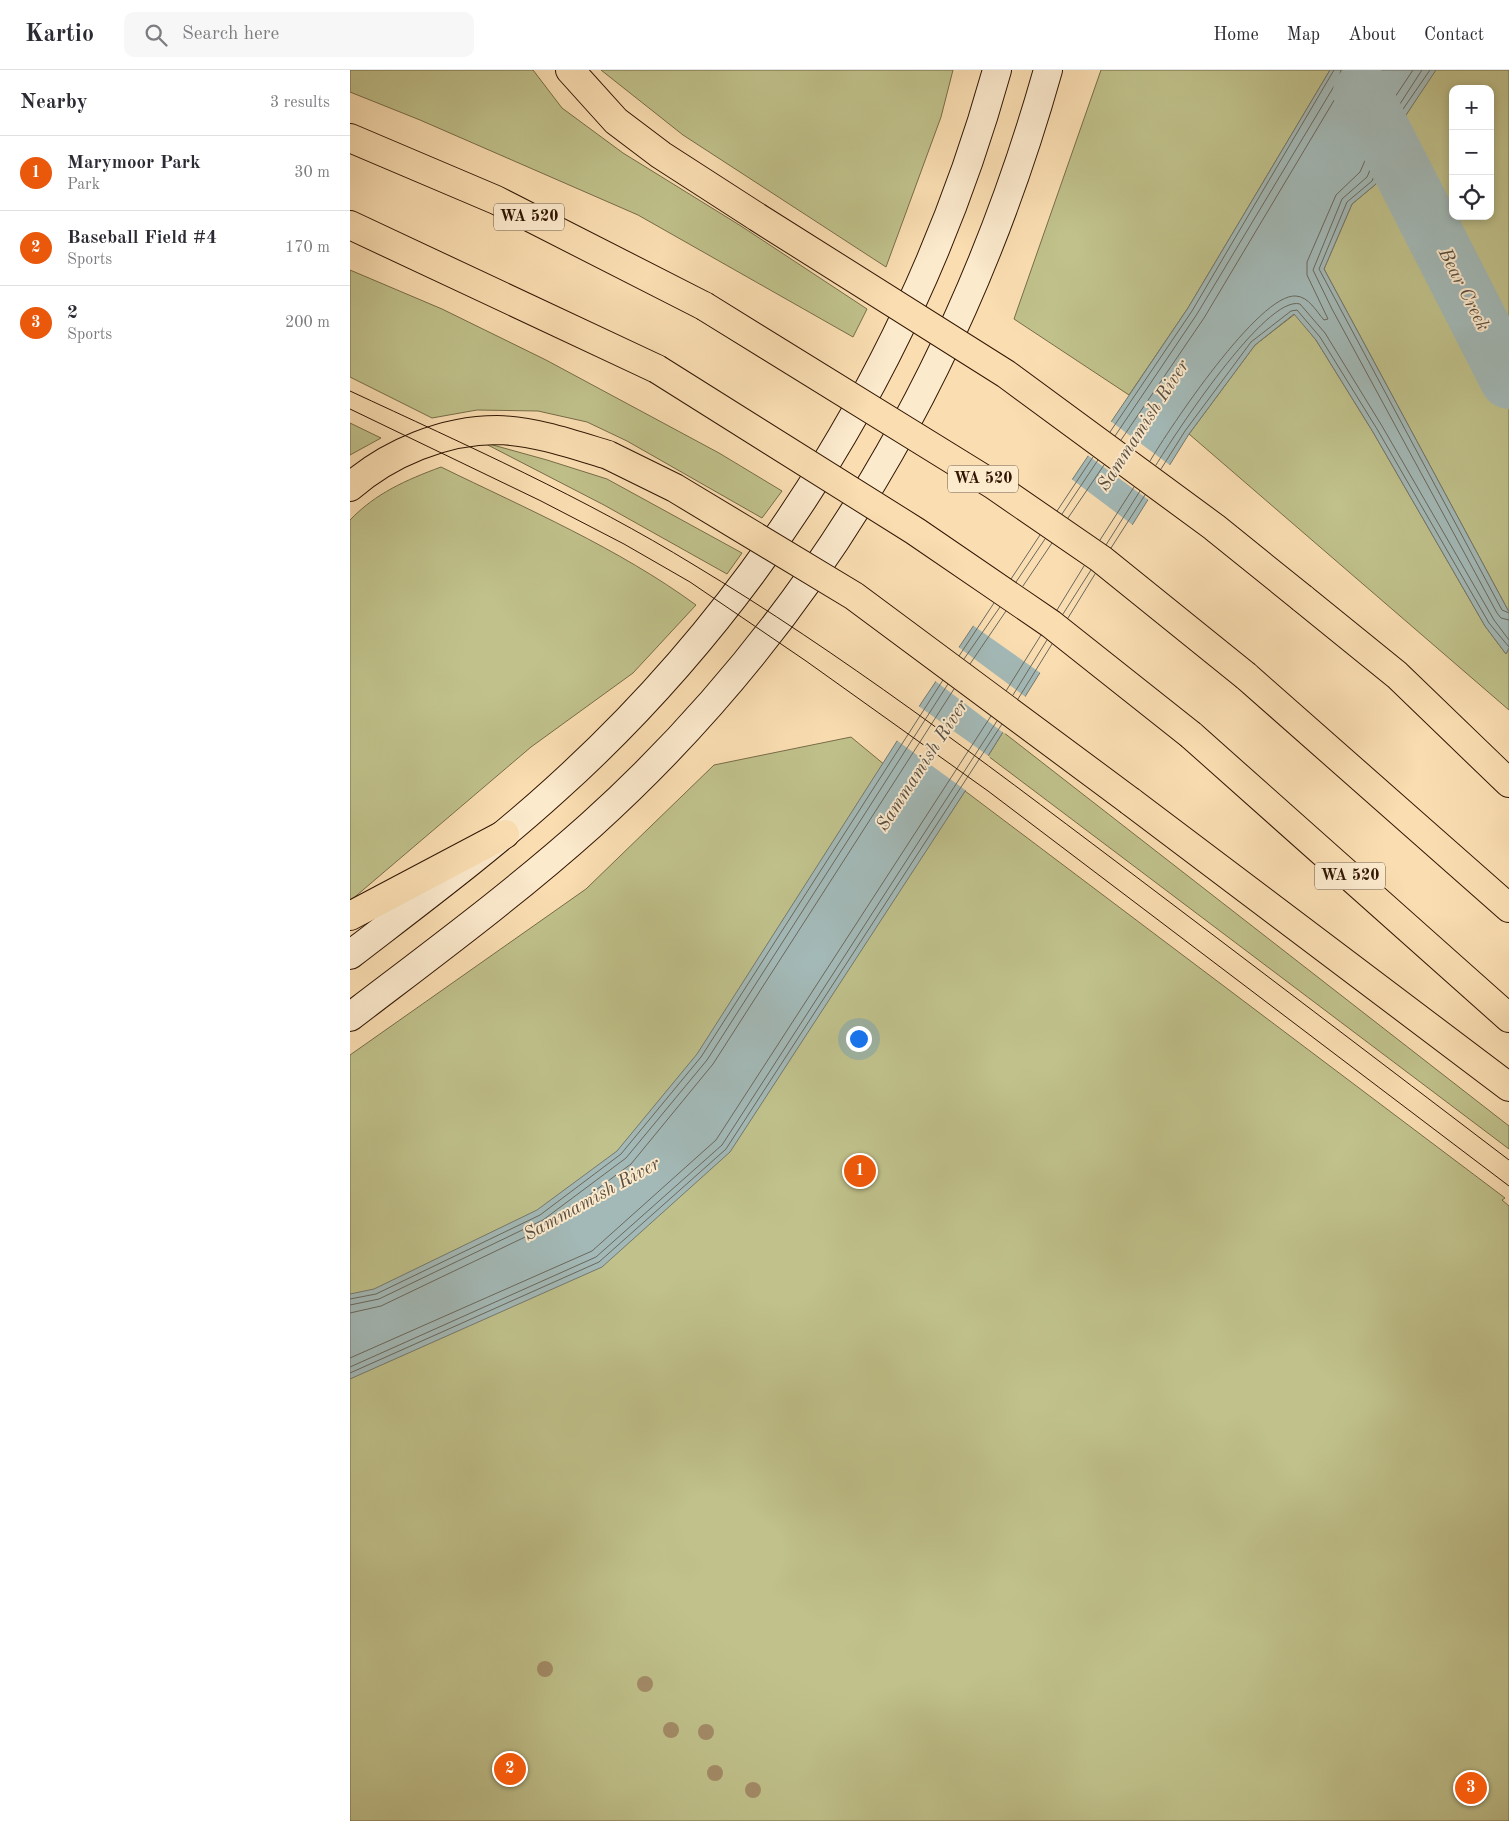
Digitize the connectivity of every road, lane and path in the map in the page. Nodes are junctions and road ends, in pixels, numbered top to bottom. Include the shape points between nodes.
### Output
1 (570, 70) edge
2 (997, 70) edge
3 (1048, 70) edge
4 (350, 138) edge
5 (350, 225) edge
6 (350, 487) edge
7 (1509, 783) edge
8 (505, 834) junction
9 (1509, 908) edge
10 (350, 916) edge
11 (350, 955) edge
12 (350, 1017) edge
13 (1509, 1018) edge
14 (1509, 1087) edge

1 - 7 highway, bridge via 616,121 661,155 1006,374 1214,527 1397,675
2 - 8 main road via 967,167 916,294 819,475 781,532 698,640 606,741
3 - 12 main road via 1005,207 947,345 876,477 792,601 698,717 592,823 536,873
4 - 9 highway, WA 520, bridge via 496,200 704,306 992,484 1101,559 1246,676
5 - 13 highway, WA 520, bridge via 657,369 915,530 1027,607 1191,735
6 - 14 highway, bridge via 376,467 425,443 458,434 497,430 552,438 608,455 675,488 854,596
8 - 10 highway
8 - 11 main road

